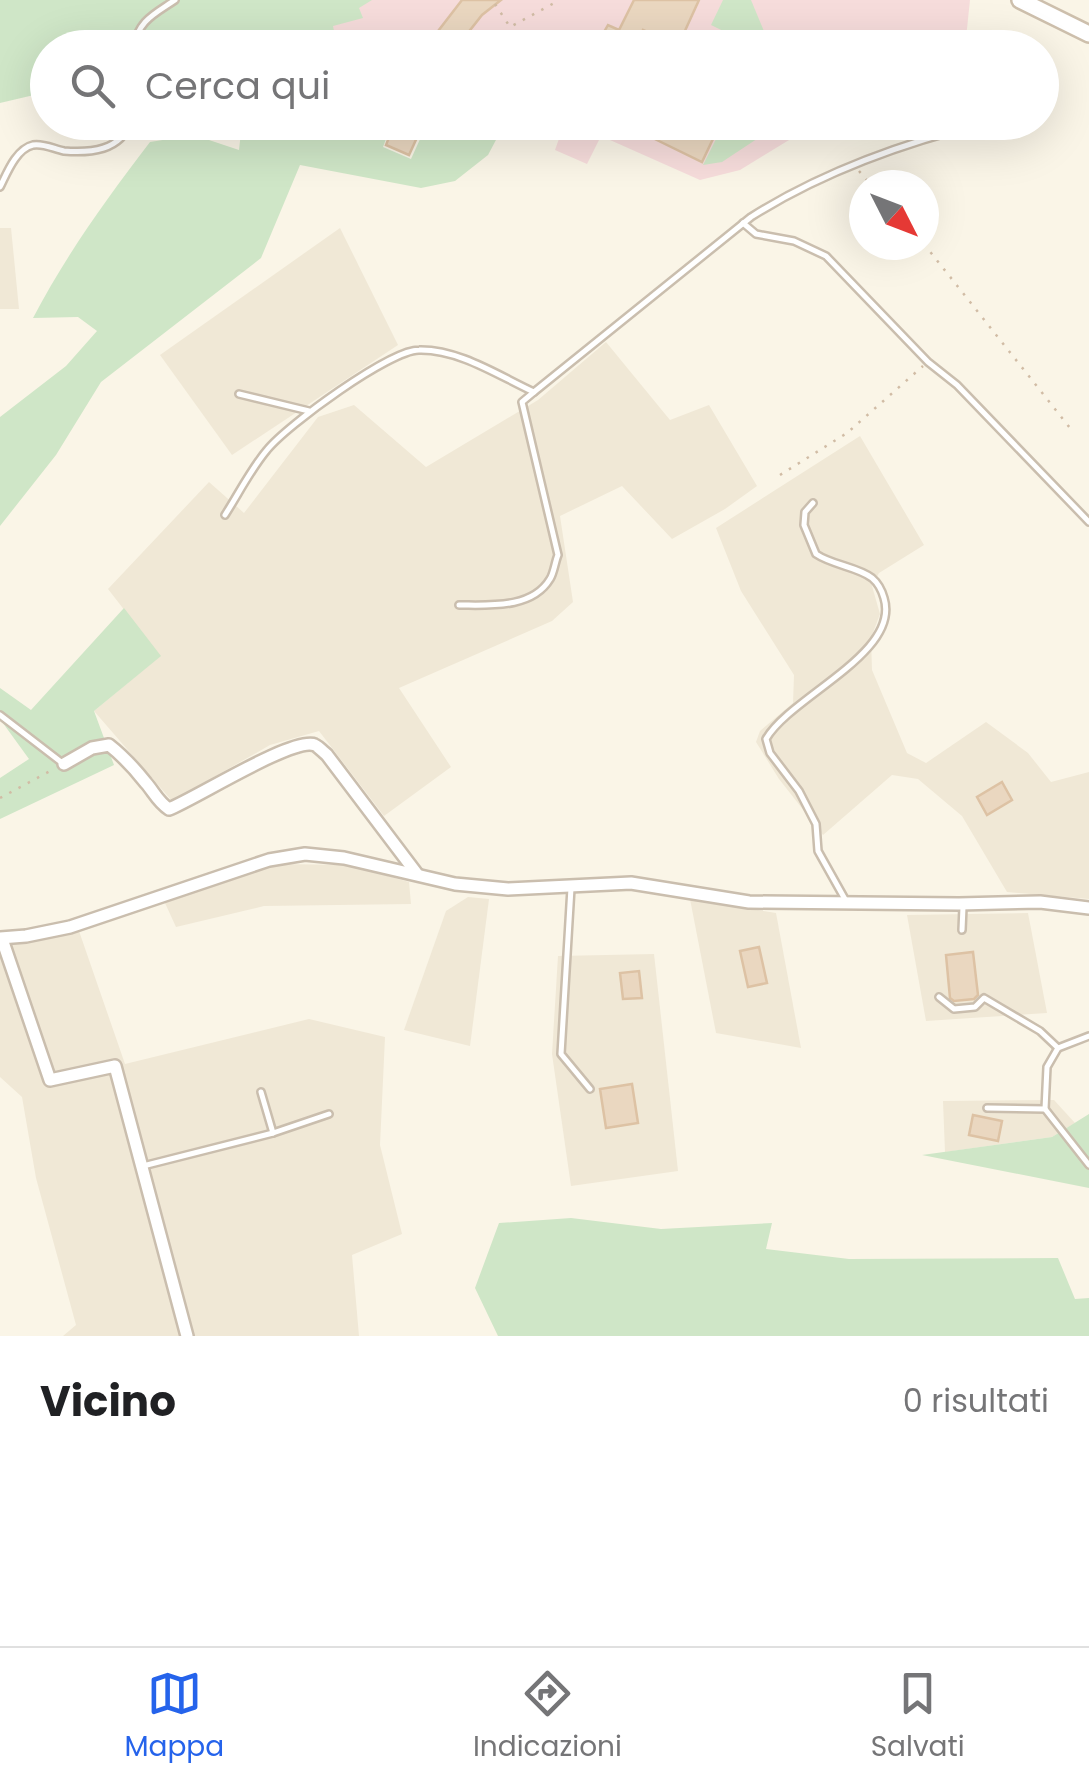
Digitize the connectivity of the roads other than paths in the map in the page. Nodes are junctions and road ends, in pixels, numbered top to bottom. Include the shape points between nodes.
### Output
1 (175, 0) edge
2 (1020, 0) edge
3 (1084, 29) edge
4 (138, 30) edge
5 (120, 140) edge
6 (922, 140) edge
7 (0, 187) edge
8 (743, 223) junction
9 (534, 392) junction
10 (238, 394) dead end
11 (309, 412) junction
12 (813, 503) dead end
13 (225, 514) dead end
14 (1089, 522) edge
15 (459, 605) dead end
16 (0, 715) edge
17 (64, 764) joint
18 (416, 874) junction
19 (571, 886) junction
20 (847, 903) junction
21 (964, 904) junction
22 (1089, 908) edge
23 (962, 930) dead end
24 (1, 938) edge
25 (939, 997) dead end
26 (1089, 1036) edge
27 (1058, 1048) junction
28 (590, 1089) dead end
29 (261, 1092) dead end
30 (988, 1108) dead end
31 (1045, 1109) junction
32 (329, 1114) dead end
33 (273, 1134) junction
34 (1089, 1165) edge
35 (140, 1167) junction
36 (187, 1336) edge

1 - 4 lane
2 - 3 main road
5 - 7 lane via 98,150 30,146
6 - 8 lane via 780,199
8 - 9 lane
8 - 14 lane via 756,234 794,240 826,256
9 - 11 lane via 455,356 416,349 377,366
9 - 15 lane via 522,402 558,555 550,580 526,600
10 - 11 lane
11 - 13 lane via 268,449
12 - 20 lane via 804,525 816,554 872,578 888,616 870,646 766,739 808,807 818,851
16 - 17 lane
17 - 18 street via 109,745 169,809 272,755 316,745
18 - 19 street via 454,884
18 - 24 street via 305,854 70,927
19 - 20 street via 630,882 749,902
19 - 28 lane via 561,1054
20 - 21 street
21 - 22 street
21 - 23 lane
24 - 35 street via 50,1080 115,1066
25 - 27 lane via 954,1008 984,998
26 - 27 lane
27 - 31 lane via 1047,1068
29 - 33 lane
30 - 31 lane
31 - 34 lane
32 - 33 lane
33 - 35 lane
35 - 36 street

